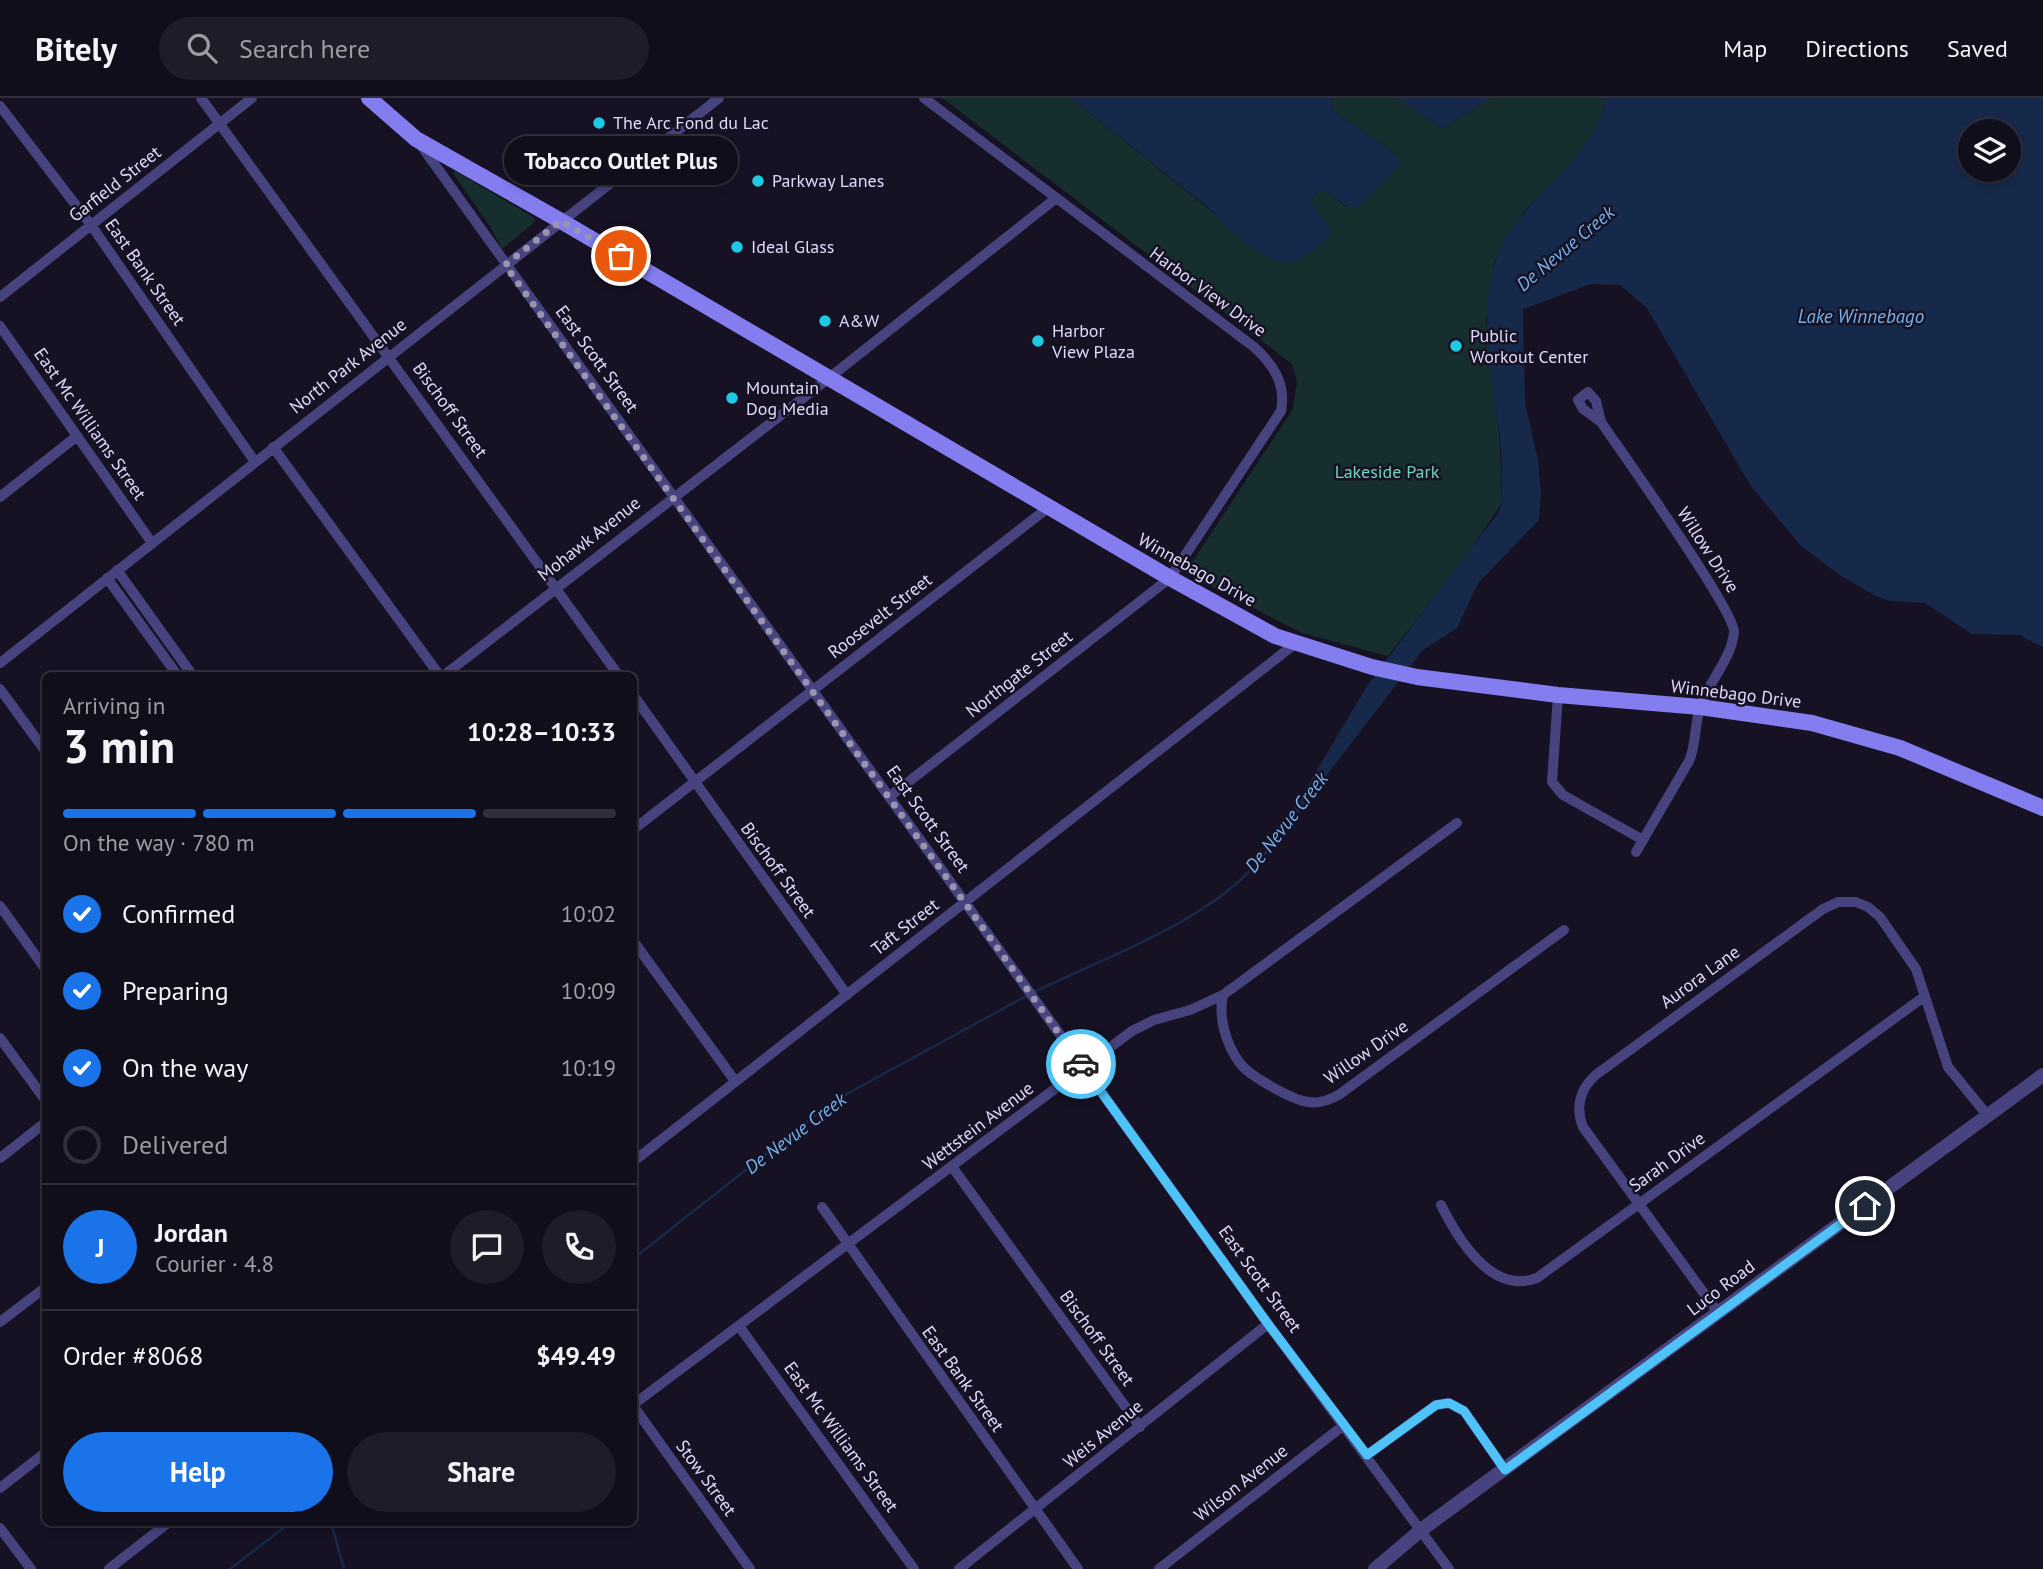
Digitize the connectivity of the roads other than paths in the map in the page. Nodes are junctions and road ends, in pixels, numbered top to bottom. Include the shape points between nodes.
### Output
1 (201, 98) edge
2 (253, 98) edge
3 (369, 98) edge
4 (719, 98) edge
5 (924, 98) edge
6 (0, 106) edge
7 (220, 124) junction
8 (416, 139) junction
9 (1055, 199) junction
10 (561, 221) junction
11 (91, 225) junction
12 (505, 265) junction
13 (0, 297) edge
14 (0, 326) edge
15 (389, 356) junction
16 (830, 378) junction
17 (1601, 422) dead end
18 (77, 436) junction
19 (273, 447) junction
20 (255, 461) junction
21 (673, 496) junction
22 (0, 497) edge
23 (1049, 507) junction
24 (152, 543) junction
25 (117, 570) junction
26 (107, 578) junction
27 (1170, 578) junction
28 (557, 587) junction
29 (1296, 643) junction
30 (0, 663) edge
31 (175, 672) edge
32 (190, 672) edge
33 (439, 672) edge
34 (447, 672) edge
35 (616, 672) edge
36 (0, 689) edge
37 (813, 691) junction
38 (1558, 695) junction
39 (637, 700) edge
40 (1700, 706) junction
41 (42, 747) edge
42 (694, 783) junction
43 (889, 797) junction
44 (2043, 808) edge
45 (1457, 823) dead end
46 (637, 827) edge
47 (1643, 840) junction
48 (1636, 852) dead end
49 (965, 903) junction
50 (0, 906) edge
51 (1564, 930) dead end
52 (637, 946) edge
53 (42, 964) edge
54 (847, 995) junction
55 (1223, 995) junction
56 (1925, 996) junction
57 (0, 1038) edge
58 (1083, 1067) junction
59 (2043, 1075) edge
60 (735, 1082) junction
61 (42, 1096) edge
62 (1987, 1116) junction
63 (42, 1125) edge
64 (0, 1157) edge
65 (637, 1159) edge
66 (953, 1168) junction
67 (1441, 1205) dead end
68 (1639, 1205) junction
69 (821, 1207) dead end
70 (846, 1247) junction
71 (42, 1290) edge
72 (1718, 1314) junction
73 (0, 1322) edge
74 (1268, 1324) junction
75 (740, 1326) junction
76 (637, 1404) edge
77 (637, 1410) edge
78 (1344, 1425) junction
79 (1140, 1427) junction
80 (42, 1455) edge
81 (1367, 1455) junction
82 (1505, 1470) junction
83 (0, 1488) edge
84 (1036, 1511) junction
85 (164, 1526) edge
86 (0, 1528) edge
87 (1421, 1530) junction
88 (31, 1569) edge
89 (110, 1569) edge
90 (750, 1569) edge
91 (914, 1569) edge
92 (960, 1569) edge
93 (1077, 1569) edge
94 (1159, 1569) edge
95 (1375, 1569) edge
96 (1449, 1569) edge

1 - 7 street, Bischoff Street
2 - 7 street, Garfield Street
3 - 8 main road, East Scott Street
4 - 10 street, North Park Avenue
5 - 9 street, Harbor View Drive
6 - 11 street, East Bank Street
7 - 11 street, Garfield Street
7 - 15 street, Bischoff Street
8 - 10 main road, Winnebago Drive
8 - 12 street, East Scott Street
9 - 16 street, Mohawk Avenue
9 - 27 street, Harbor View Drive via 1254,347 1280,382 1281,411
10 - 12 street, North Park Avenue
10 - 16 main road, Winnebago Drive
11 - 13 street, Garfield Street
11 - 20 street, East Bank Street
12 - 15 street, North Park Avenue
12 - 21 street, East Scott Street
14 - 18 street, East Mc Williams Street
15 - 19 street, North Park Avenue
15 - 28 street, Bischoff Street
16 - 21 street, Mohawk Avenue
16 - 23 main road, Winnebago Drive
17 - 40 street, Willow Drive via 1732,619 1730,646
18 - 22 street
18 - 24 street, East Mc Williams Street
19 - 20 street, North Park Avenue
19 - 33 street
20 - 24 street, North Park Avenue
21 - 28 street, Mohawk Avenue
21 - 37 street, East Scott Street
23 - 27 main road, Winnebago Drive
23 - 37 street, Roosevelt Street
24 - 25 street, North Park Avenue
25 - 26 street, North Park Avenue
25 - 32 street
26 - 30 street, North Park Avenue
26 - 31 street
27 - 29 main road, Winnebago Drive
27 - 43 street, Northgate Street
28 - 34 street, Mohawk Avenue
28 - 35 street, Bischoff Street
29 - 38 main road, Winnebago Drive via 1417,677
29 - 49 street, Taft Street
36 - 41 street
37 - 42 street, Roosevelt Street
37 - 43 street, East Scott Street
38 - 40 main road, Winnebago Drive
38 - 47 street via 1552,782 1563,795
39 - 42 street, Bischoff Street
40 - 44 main road, Winnebago Drive via 1793,719 1872,739
40 - 47 street via 1696,746
42 - 46 street, Roosevelt Street
42 - 54 street, Bischoff Street
43 - 49 street, East Scott Street
45 - 55 street, Wettstein Avenue
47 - 48 street
49 - 54 street, Taft Street
49 - 58 street, East Scott Street
50 - 53 street
51 - 55 street, Willow Drive via 1340,1094 1322,1102 1297,1099 1244,1068 1222,1020
52 - 60 street
54 - 60 street, Taft Street
55 - 58 street, Wettstein Avenue via 1145,1024
56 - 62 street, Aurora Lane via 1948,1067
56 - 68 street, Sarah Drive
56 - 68 street, Aurora Lane via 1912,961 1879,916 1860,904 1838,902 1630,1049 1590,1080 1580,1098 1579,1114 1585,1131
57 - 61 street
58 - 66 street, Wettstein Avenue
58 - 74 street, East Scott Street
59 - 62 street, Luco Road
60 - 65 street, Taft Street
62 - 72 street, Luco Road
63 - 64 street
66 - 70 street, Wettstein Avenue
66 - 79 street, Bischoff Street
67 - 68 street, Sarah Drive via 1478,1259 1498,1276 1520,1282 1546,1273
68 - 72 street, Aurora Lane
69 - 70 street, East Bank Street
70 - 75 street, Wettstein Avenue
70 - 84 street, East Bank Street
71 - 73 street
72 - 82 street, Luco Road
74 - 78 street, East Scott Street
74 - 79 street, Weis Avenue
75 - 76 street, Wettstein Avenue
75 - 91 street, East Mc Williams Street
77 - 90 street, Stow Street
78 - 81 street, East Scott Street
78 - 94 street, Wilson Avenue
79 - 84 street, Weis Avenue
80 - 83 street
81 - 82 street via 1436,1405 1449,1403 1464,1411
81 - 87 street, East Scott Street
82 - 87 street, Luco Road
84 - 92 street, Weis Avenue
84 - 93 street, East Bank Street
85 - 89 street
86 - 88 street
87 - 95 street, Luco Road
87 - 96 street, East Scott Street

